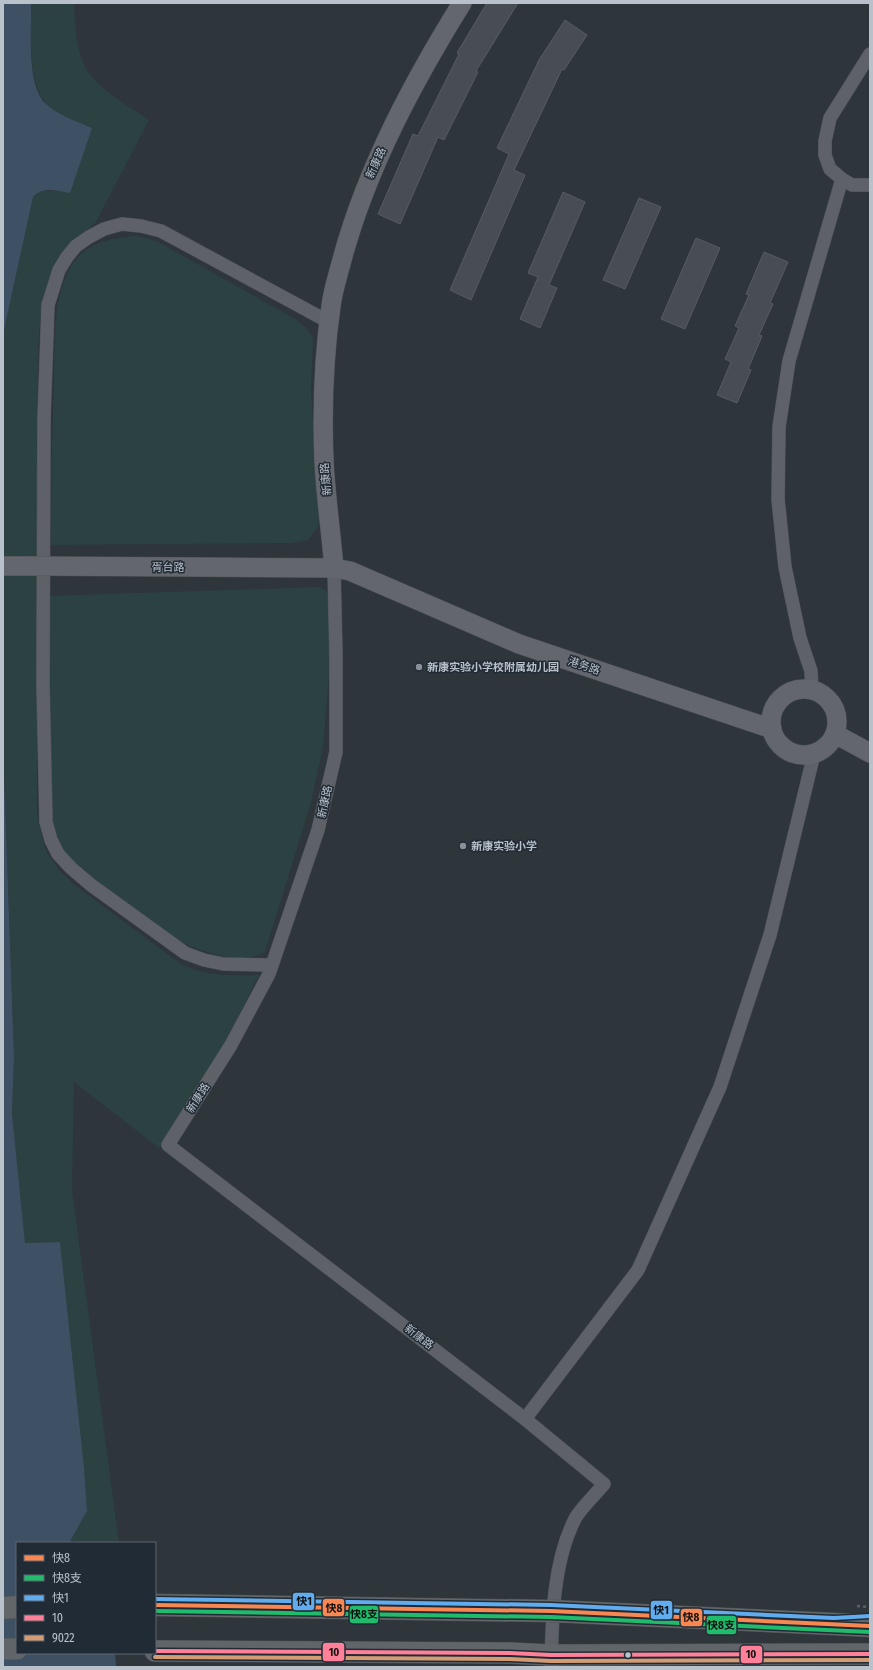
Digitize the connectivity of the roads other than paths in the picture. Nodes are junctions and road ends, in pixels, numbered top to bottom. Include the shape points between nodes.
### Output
1 (462, 3) edge
2 (870, 54) edge
3 (842, 179) junction
4 (870, 185) edge
5 (329, 322) junction
6 (3, 566) edge
7 (334, 568) junction
8 (812, 690) junction
9 (772, 729) junction
10 (835, 734) junction
11 (814, 754) junction
12 (870, 754) edge
13 (272, 965) junction
14 (525, 1419) junction
15 (156, 1605) edge
16 (16, 1607) edge
17 (3, 1608) edge
18 (870, 1622) edge
19 (834, 1624) junction
20 (870, 1626) edge
21 (3, 1649) edge
22 (16, 1649) edge
23 (163, 1651) edge
24 (870, 1654) edge
25 (551, 1661) edge

1 - 5 street, 新康路 via 423,70 380,154 348,236
2 - 3 street via 830,118 825,155 830,169
3 - 4 street via 852,185
3 - 8 street via 789,361 779,427 778,499 785,567 800,638 811,671
5 - 7 street, 新康路 via 324,462
5 - 13 street via 161,231 122,224 104,229 76,246 59,270 48,305 44,419 43,684 45,808 51,840 58,854 86,881 185,953 224,964
6 - 7 street, 胥台路, bridge
7 - 9 street, 港务路 via 350,571 520,644
7 - 13 street, 新康路 via 336,752 318,830
8 - 9 street via 801,689 781,698 774,707
8 - 10 street via 823,694 831,702 838,723
9 - 11 street via 775,740 783,748 803,756
10 - 11 street via 823,750
10 - 12 street
11 - 14 street via 770,934 720,1087 638,1270
13 - 14 street, 新康路 via 231,1045 168,1145
14 - 25 street via 604,1484 577,1516 564,1544 556,1589
15 - 19 highway, bridge via 551,1611
16 - 17 highway
18 - 19 highway
19 - 20 highway
21 - 22 main road
23 - 25 main road via 502,1653
24 - 25 main road

